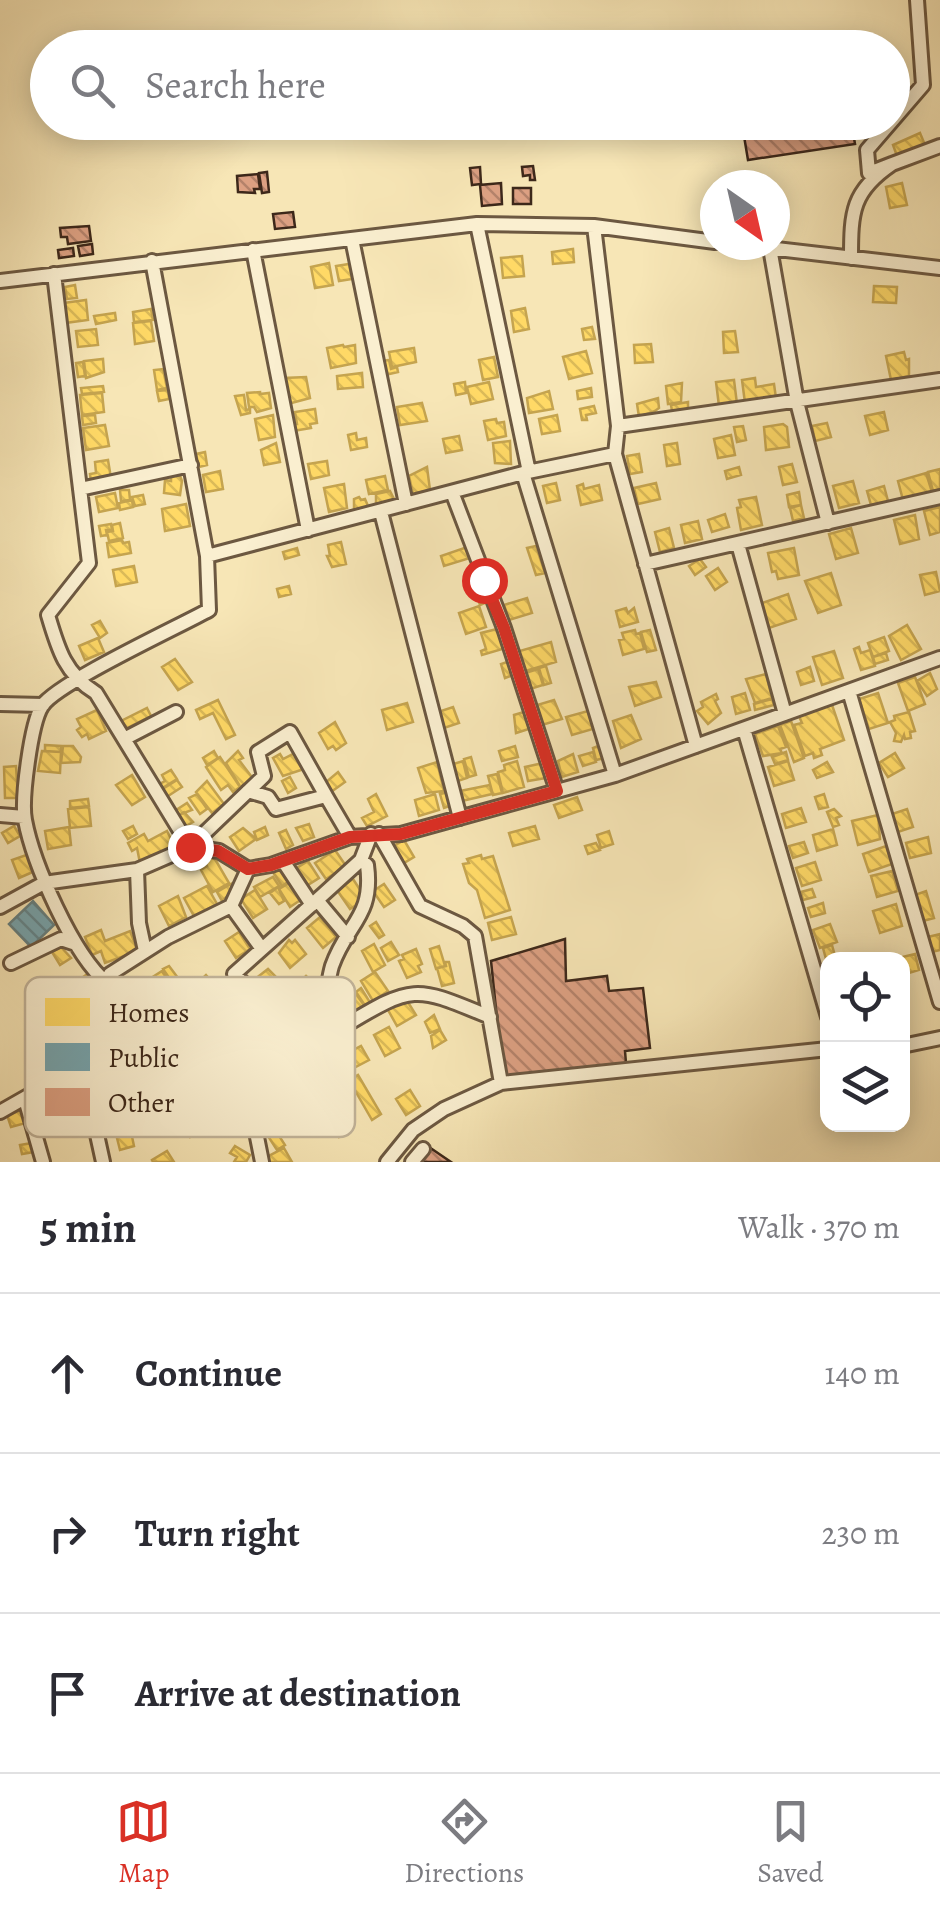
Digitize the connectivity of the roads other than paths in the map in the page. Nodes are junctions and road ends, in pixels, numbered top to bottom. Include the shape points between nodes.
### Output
1 (917, 0) edge
2 (910, 102) edge
3 (877, 140) edge
4 (940, 146) edge
5 (892, 164) junction
6 (477, 224) junction
7 (594, 226) junction
8 (352, 239) junction
9 (700, 240) edge
10 (253, 250) junction
11 (790, 250) edge
12 (851, 258) junction
13 (772, 260) edge
14 (152, 262) junction
15 (940, 268) edge
16 (54, 274) junction
17 (0, 281) edge
18 (940, 380) edge
19 (797, 402) junction
20 (618, 426) junction
21 (615, 454) junction
22 (191, 465) junction
23 (526, 473) junction
24 (80, 489) junction
25 (452, 492) junction
26 (940, 496) edge
27 (406, 504) junction
28 (381, 512) junction
29 (828, 524) junction
30 (308, 530) junction
31 (738, 544) junction
32 (207, 556) junction
33 (644, 564) junction
34 (940, 658) edge
35 (76, 681) junction
36 (849, 691) junction
37 (0, 704) edge
38 (43, 705) junction
39 (176, 712) dead end
40 (785, 714) junction
41 (744, 729) junction
42 (124, 739) junction
43 (696, 746) junction
44 (615, 775) junction
45 (248, 791) junction
46 (557, 791) junction
47 (326, 796) junction
48 (0, 815) edge
49 (24, 817) junction
50 (460, 818) junction
51 (375, 834) junction
52 (350, 837) junction
53 (190, 847) junction
54 (361, 860) junction
55 (282, 861) junction
56 (248, 869) junction
57 (137, 870) junction
58 (44, 883) junction
59 (315, 902) junction
60 (230, 906) junction
61 (0, 907) edge
62 (348, 937) junction
63 (76, 944) junction
64 (262, 949) junction
65 (145, 951) junction
66 (11, 963) dead end
67 (104, 977) edge
68 (106, 977) edge
69 (237, 977) edge
70 (330, 977) edge
71 (820, 990) edge
72 (940, 1002) edge
73 (490, 1017) junction
74 (355, 1020) edge
75 (940, 1038) edge
76 (910, 1044) edge
77 (820, 1050) edge
78 (501, 1083) junction
79 (25, 1099) edge
80 (0, 1112) edge
81 (36, 1137) edge
82 (98, 1137) edge
83 (423, 1149) dead end
84 (44, 1162) edge
85 (103, 1162) edge
86 (387, 1162) edge
87 (412, 1162) edge

1 - 2 street via 923,85
3 - 5 street via 867,150 869,173
4 - 5 street
5 - 12 street via 856,196
6 - 7 street
6 - 8 street
6 - 23 street
7 - 9 street
7 - 20 street
8 - 10 street
8 - 27 street
10 - 14 street
10 - 30 street
11 - 12 street
12 - 15 street
13 - 19 street
14 - 16 street
14 - 22 street
16 - 17 street
16 - 24 street
18 - 19 street
19 - 20 street
19 - 29 street
20 - 21 street
21 - 23 street
21 - 33 street
22 - 24 street
22 - 32 street
23 - 25 street
23 - 44 street
24 - 35 street via 88,563 48,614
25 - 27 street
25 - 46 street
26 - 29 street
27 - 28 street
28 - 30 street
28 - 50 street
29 - 31 street
30 - 32 street
31 - 33 street
31 - 40 street
32 - 35 street via 209,610
33 - 43 street
34 - 36 street
35 - 38 street
35 - 42 street via 96,693
36 - 40 street
36 - 72 street
37 - 38 street
38 - 49 street
39 - 42 street
40 - 41 street
41 - 43 street
41 - 71 street
42 - 53 street
43 - 44 street
44 - 46 street
45 - 47 street via 268,797 276,810
45 - 47 street via 264,776 258,752 290,732
45 - 53 street
46 - 50 street
47 - 52 street
48 - 49 street
49 - 58 street
50 - 51 street
51 - 52 street
51 - 54 street
51 - 73 street via 420,906 475,936
52 - 55 street
53 - 56 street via 218,851
53 - 57 street
54 - 59 street
54 - 62 street via 371,891
55 - 56 street
55 - 59 street
56 - 60 street
57 - 58 street
57 - 65 street
58 - 61 street
58 - 63 street
59 - 62 street
59 - 64 street
60 - 64 street
60 - 65 street
62 - 70 street
63 - 66 street via 61,939
63 - 67 street
64 - 69 street
65 - 68 street
73 - 74 street via 416,992
73 - 78 street
75 - 76 street
77 - 78 street
78 - 86 street via 412,1130
79 - 80 street
81 - 84 street
82 - 85 street
83 - 87 street

